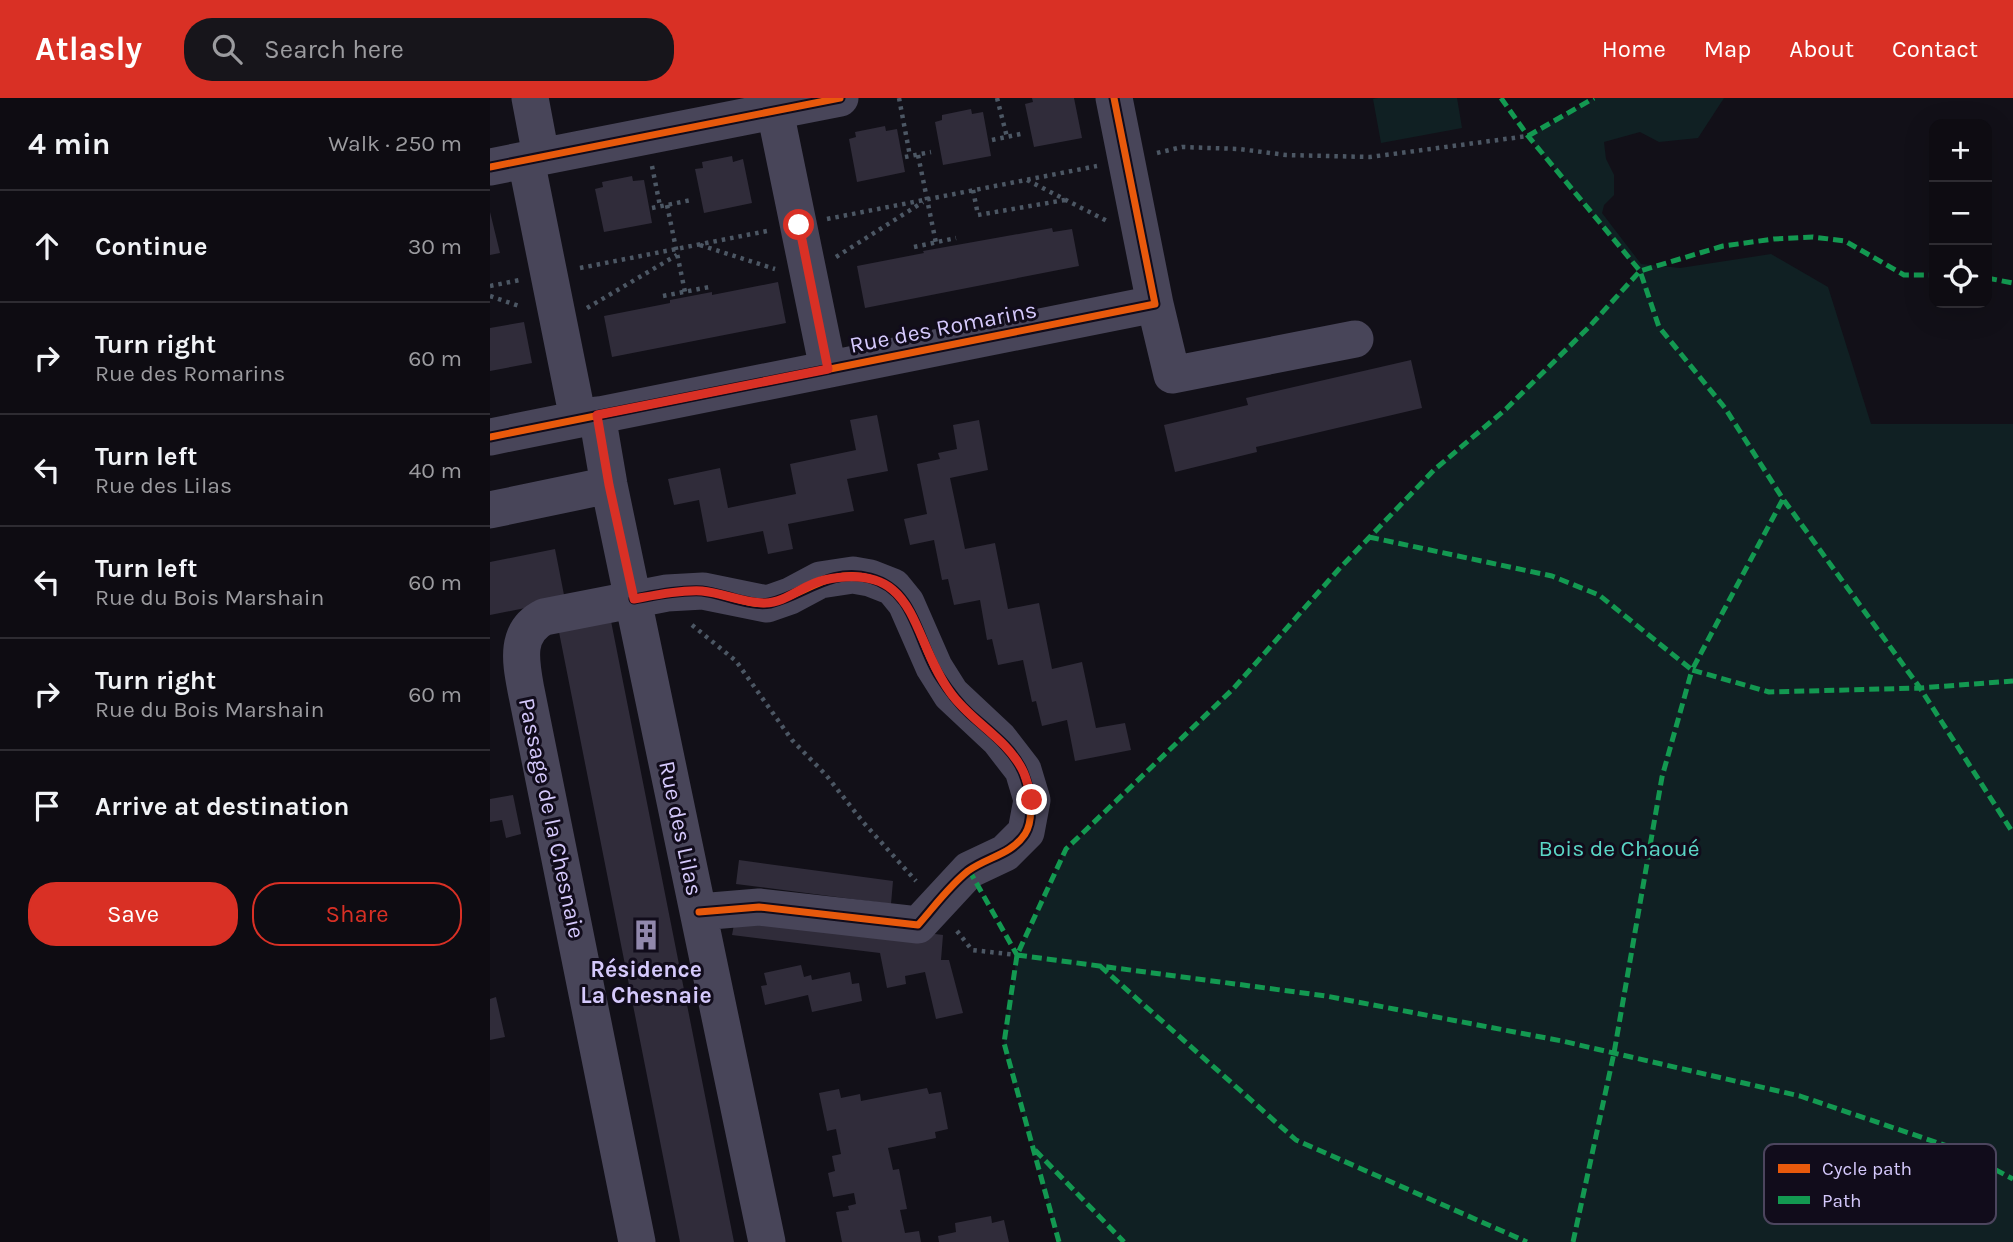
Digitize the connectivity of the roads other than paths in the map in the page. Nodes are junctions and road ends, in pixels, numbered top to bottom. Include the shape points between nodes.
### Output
1 (530, 98) edge
2 (840, 98) edge
3 (1114, 98) edge
4 (775, 111) junction
5 (534, 158) junction
6 (490, 167) edge
7 (1155, 304) junction
8 (1355, 339) dead end
9 (828, 369) junction
10 (587, 417) junction
11 (490, 437) edge
12 (609, 485) junction
13 (490, 510) edge
14 (650, 596) junction
15 (699, 912) junction
16 (637, 1242) edge
17 (767, 1242) edge

1 - 5 street, Rue des Lilas
2 - 4 street
3 - 7 street
4 - 5 street
4 - 9 street
5 - 6 street
5 - 10 street, Rue des Lilas via 559,325
7 - 8 street via 1172,374
7 - 9 street, Rue des Romarins
9 - 10 street, Rue des Romarins
10 - 11 street, Rue des Romarins
10 - 12 street, Rue des Lilas
12 - 13 street
12 - 14 street, Rue des Lilas
14 - 15 street, Rue des Lilas
14 - 15 street, Passage de la Chesnaie via 703,591 767,604 820,580 853,575 893,587 906,603 951,694 999,739 1023,770 1032,800 1026,832 1005,853 969,870 918,925 759,907
14 - 16 street, Passage de la Chesnaie via 544,617 528,629 520,653
15 - 17 street, Rue des Lilas

